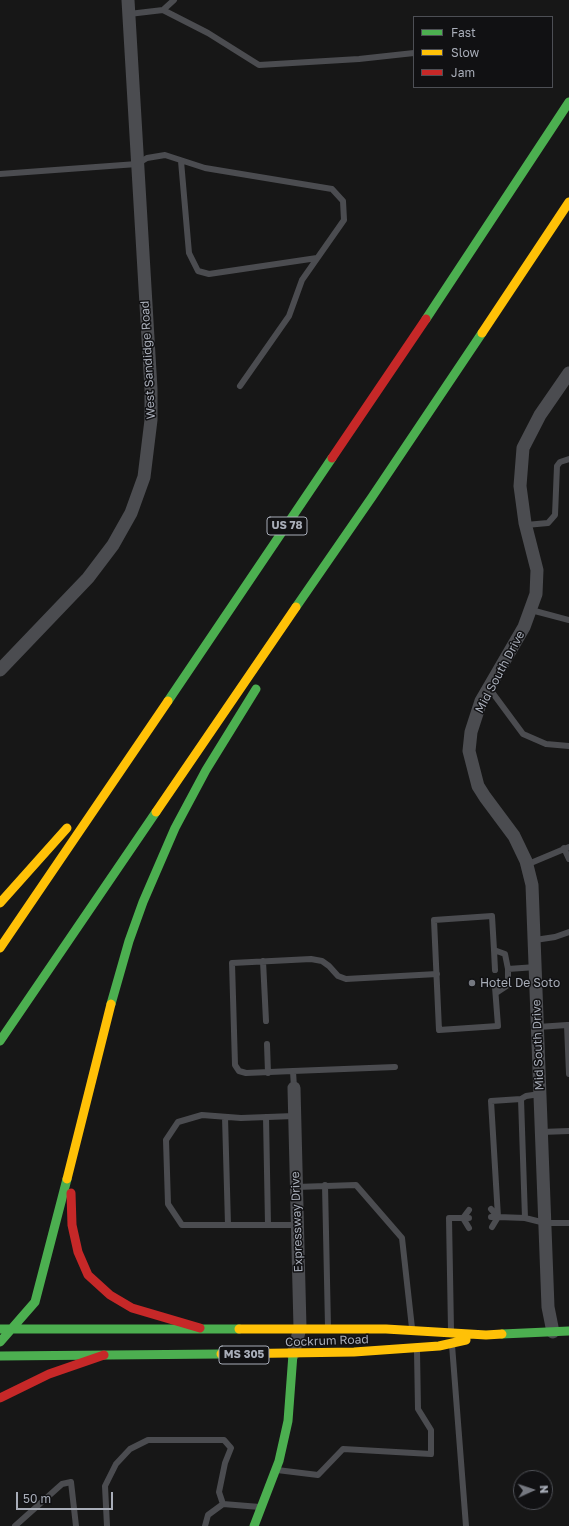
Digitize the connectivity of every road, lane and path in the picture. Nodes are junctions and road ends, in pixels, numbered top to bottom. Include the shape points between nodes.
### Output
1 (128, 0) edge
2 (174, 0) edge
3 (163, 10) junction
4 (129, 14) junction
5 (413, 53) edge
6 (569, 102) edge
7 (181, 161) junction
8 (137, 164) junction
9 (0, 174) edge
10 (569, 202) edge
11 (317, 258) junction
12 (569, 373) edge
13 (240, 386) dead end
14 (569, 459) edge
15 (526, 525) junction
16 (342, 539) junction
17 (531, 610) junction
18 (300, 617) dead end
19 (569, 620) edge
20 (0, 670) edge
21 (259, 684) dead end
22 (489, 688) junction
23 (569, 746) edge
24 (133, 754) junction
25 (89, 801) dead end
26 (75, 818) dead end
27 (567, 848) edge
28 (569, 859) edge
29 (526, 864) junction
30 (0, 903) edge
31 (569, 932) edge
32 (535, 940) junction
33 (0, 948) edge
34 (494, 950) junction
35 (263, 961) junction
36 (536, 967) junction
37 (508, 969) junction
38 (495, 970) dead end
39 (437, 974) junction
40 (266, 1021) dead end
41 (568, 1025) edge
42 (538, 1027) junction
43 (0, 1040) edge
44 (267, 1044) dead end
45 (395, 1067) dead end
46 (293, 1071) junction
47 (268, 1073) junction
48 (569, 1074) edge
49 (294, 1088) joint
50 (540, 1094) junction
51 (521, 1099) junction
52 (294, 1116) junction
53 (225, 1117) junction
54 (266, 1117) junction
55 (569, 1131) edge
56 (541, 1132) junction
57 (70, 1168) junction
58 (325, 1185) junction
59 (296, 1187) junction
60 (491, 1209) dead end
61 (469, 1210) dead end
62 (495, 1217) junction
63 (466, 1218) junction
64 (525, 1218) junction
65 (545, 1223) junction
66 (569, 1223) edge
67 (228, 1225) junction
68 (268, 1225) junction
69 (297, 1225) junction
70 (492, 1227) dead end
71 (469, 1228) dead end
72 (13, 1328) junction
73 (200, 1328) junction
74 (300, 1328) junction
75 (328, 1328) junction
76 (0, 1329) edge
77 (569, 1331) edge
78 (553, 1332) junction
79 (451, 1333) junction
80 (486, 1335) junction
81 (415, 1339) junction
82 (0, 1342) edge
83 (452, 1343) junction
84 (104, 1354) junction
85 (293, 1354) junction
86 (0, 1356) edge
87 (0, 1398) edge
88 (276, 1470) junction
89 (223, 1504) junction
90 (261, 1508) junction
91 (15, 1526) edge
92 (76, 1526) edge
93 (107, 1526) edge
94 (205, 1526) edge
95 (254, 1526) edge
96 (466, 1526) edge

1 - 4 street, West Sandidge Road
2 - 3 lane
3 - 4 lane
3 - 5 lane via 208,33 259,65
4 - 8 street, West Sandidge Road
6 - 24 main road, US 78 via 411,342
7 - 8 lane via 165,155 147,158
7 - 11 lane via 189,253 198,271 209,274
7 - 11 lane via 205,168 332,189 343,202 344,220
8 - 9 lane
8 - 20 street, West Sandidge Road via 151,389 151,420 144,477 131,513 113,545 88,578
10 - 16 main road
11 - 13 lane via 302,280 289,316
12 - 15 street, Mid South Drive via 540,415 522,448 520,486
14 - 15 lane via 556,466 555,516 548,523
15 - 17 street, Mid South Drive via 538,580
16 - 18 main road
16 - 43 main road
17 - 19 lane
17 - 22 street, Mid South Drive
21 - 57 main road via 206,770 175,828 143,902 114,992
22 - 23 lane via 523,734 546,744
22 - 29 street, Mid South Drive via 481,701 471,732 470,759 478,786 514,836
24 - 25 main road
24 - 33 main road, US 78
26 - 30 main road
27 - 28 lane
27 - 29 lane
29 - 32 street, Mid South Drive via 534,902
31 - 32 lane
32 - 36 street, Mid South Drive
34 - 37 lane via 505,954
34 - 38 lane
34 - 39 lane via 492,916 434,920
35 - 39 lane via 322,961 338,976 346,979
35 - 40 lane
35 - 47 lane via 232,963 234,1056 239,1071
36 - 37 lane
36 - 42 street, Mid South Drive
37 - 39 lane via 508,985 496,990 498,1026 439,1030
41 - 42 lane
41 - 48 lane
42 - 50 street, Mid South Drive
44 - 47 lane
45 - 46 lane
46 - 47 lane
46 - 49 lane
49 - 52 street, Expressway Drive
50 - 51 lane
50 - 56 street, Mid South Drive
51 - 62 lane via 492,1100
51 - 64 lane
52 - 54 lane
52 - 59 street, Expressway Drive
53 - 54 lane
53 - 67 lane
53 - 67 lane via 202,1115 178,1122 166,1140 168,1204 182,1225
54 - 68 lane
55 - 56 lane
56 - 65 street, Mid South Drive
57 - 72 main road via 35,1302
57 - 73 main road via 72,1225 78,1252 88,1275 110,1295 132,1308
58 - 59 lane
58 - 75 lane
58 - 81 lane via 356,1185 402,1238
59 - 69 street, Expressway Drive
60 - 62 lane
61 - 63 lane
62 - 64 lane
62 - 70 lane
63 - 71 lane
63 - 79 lane via 449,1218
64 - 65 lane
65 - 66 lane
65 - 78 street, Mid South Drive via 548,1307
67 - 68 lane
68 - 69 lane
69 - 74 street, Expressway Drive
72 - 73 main road, Cockrum Road / MS 305
72 - 76 main road, Cockrum Road / MS 305
72 - 82 main road
73 - 74 main road, Cockrum Road / MS 305
74 - 75 main road, Cockrum Road / MS 305
74 - 85 street, Expressway Drive
75 - 81 main road, Cockrum Road / MS 305
77 - 78 main road, Cockrum Road / MS 305
78 - 80 main road, Cockrum Road / MS 305
79 - 80 main road, Cockrum Road / MS 305
79 - 81 main road, Cockrum Road / MS 305
80 - 83 main road, Cockrum Road / MS 305
81 - 83 main road, Cockrum Road / MS 305 via 439,1346
81 - 85 main road, Cockrum Road / MS 305
81 - 88 lane via 418,1409 431,1430 431,1454 343,1450 318,1475
83 - 96 lane
84 - 85 main road, Cockrum Road / MS 305
84 - 86 main road, Cockrum Road / MS 305
84 - 87 main road via 49,1374
85 - 88 main road via 288,1421
88 - 90 main road
89 - 90 lane
89 - 93 lane via 219,1492 231,1448 224,1440 148,1440 130,1449 116,1464 105,1486
89 - 94 lane via 208,1515
90 - 95 main road
91 - 92 lane via 62,1484 71,1482

